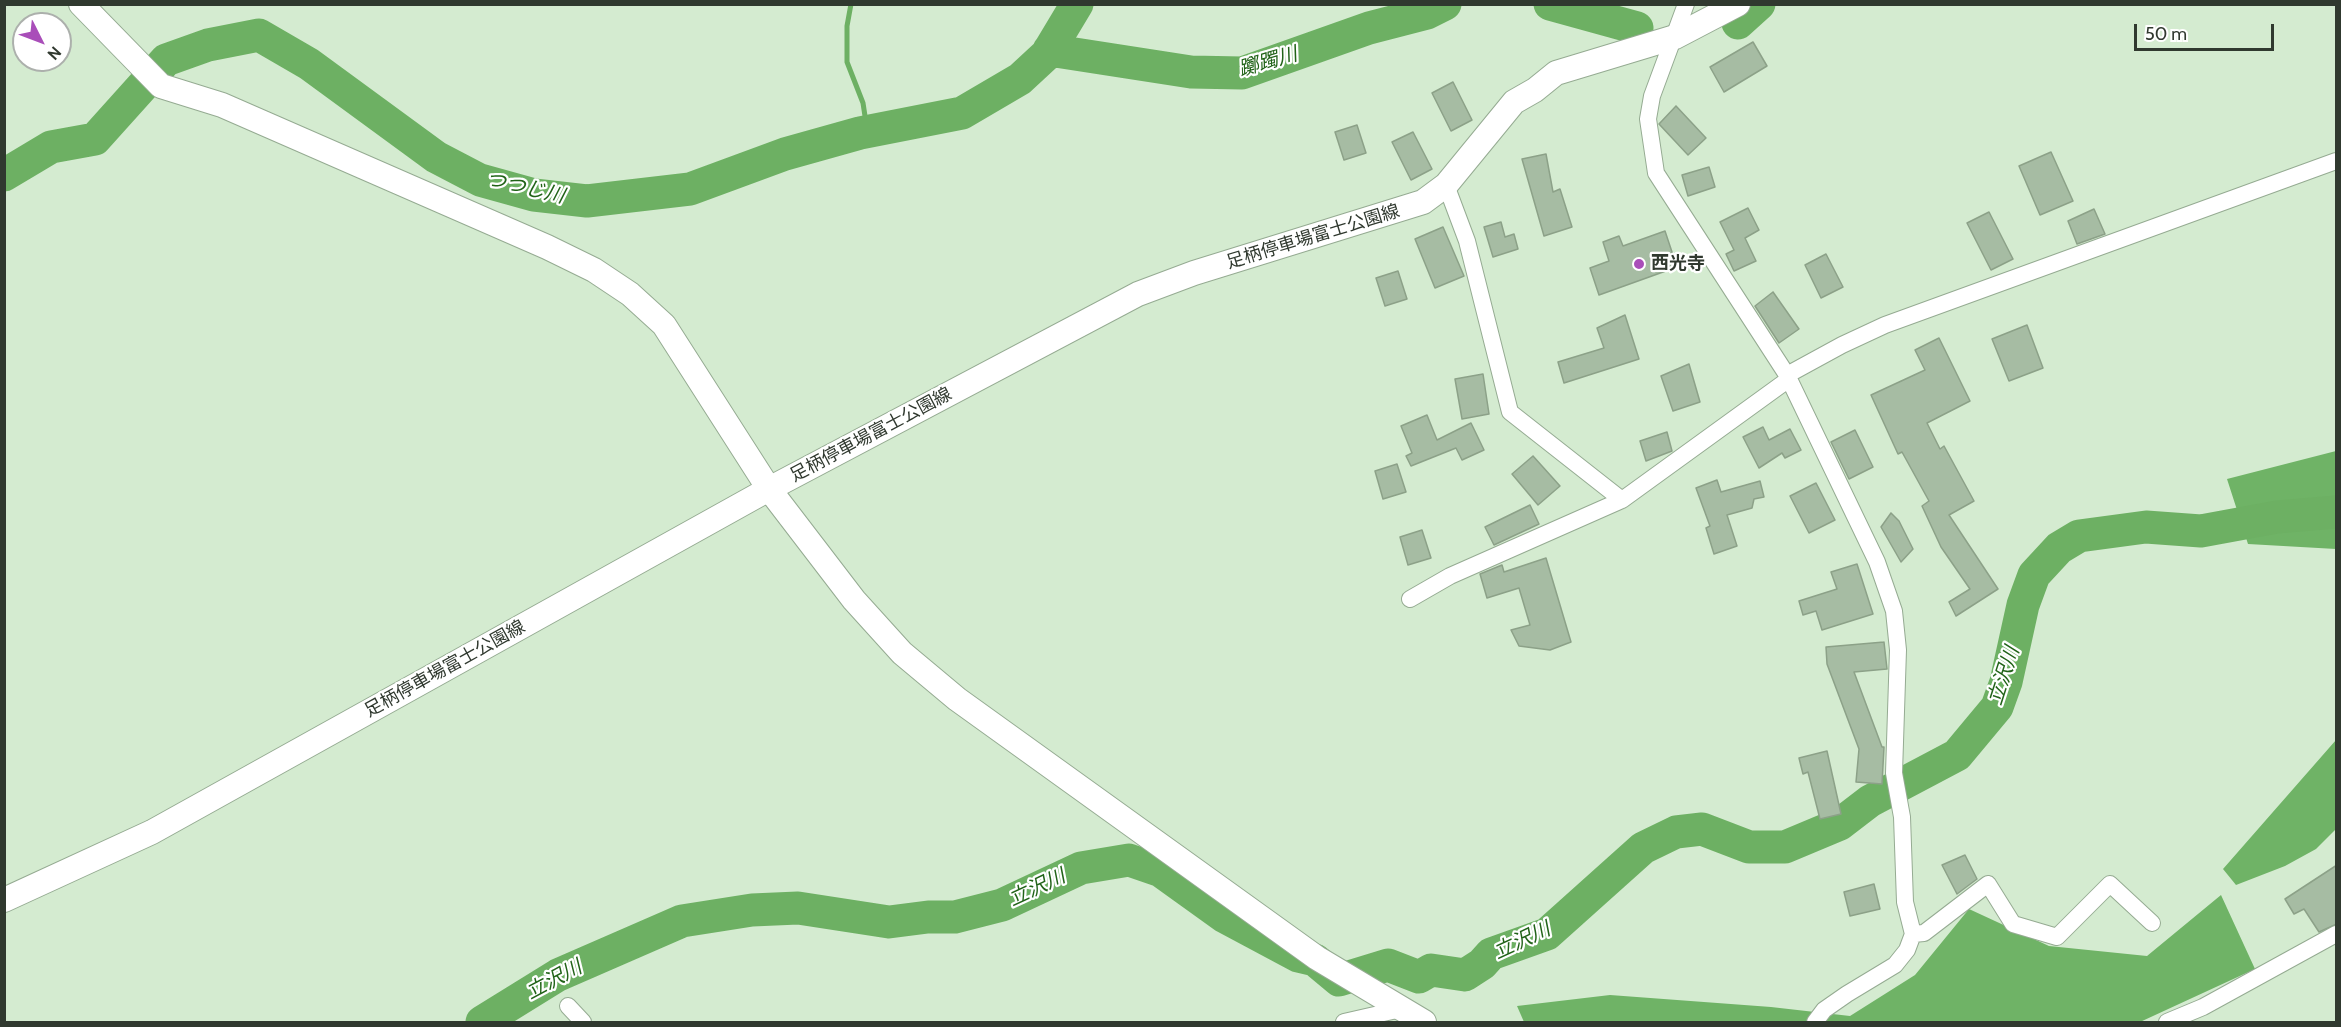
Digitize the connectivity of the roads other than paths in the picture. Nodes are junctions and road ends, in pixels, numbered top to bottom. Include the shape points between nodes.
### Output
1 (1686, 4) edge
2 (1738, 4) edge
3 (84, 8) edge
4 (1675, 37) junction
5 (2337, 161) edge
6 (1446, 185) junction
7 (1788, 377) junction
8 (769, 489) junction
9 (1622, 500) junction
10 (1410, 599) dead end
11 (4, 900) edge
12 (2152, 923) dead end
13 (1913, 934) junction
14 (2337, 934) edge
15 (568, 1006) dead end
16 (1401, 1009) junction
17 (583, 1023) edge
18 (1344, 1023) edge
19 (1425, 1023) edge
20 (1815, 1023) edge
21 (2168, 1023) edge

1 - 4 street
2 - 4 main road, 足柄停車場富士公園線
3 - 8 main road via 161,86 222,105 547,247 630,294 664,325
4 - 6 main road, 足柄停車場富士公園線 via 1556,74 1514,102
4 - 7 street via 1652,96 1648,119 1656,172
5 - 7 street via 1885,325
6 - 8 main road, 足柄停車場富士公園線 via 1424,202 1138,294
6 - 9 street via 1467,241 1510,412
7 - 9 street
7 - 13 street via 1877,562 1894,611 1898,650 1894,773 1902,817 1905,902
8 - 11 main road, 足柄停車場富士公園線 via 152,832
8 - 16 main road via 854,600 902,653 957,699 1317,958
9 - 10 street via 1450,576
12 - 13 street via 2110,884 2057,937 2013,924 1988,884 1924,933
13 - 20 street via 1907,950 1895,964 1824,1010
14 - 21 street
15 - 17 street
16 - 18 street
16 - 19 main road

